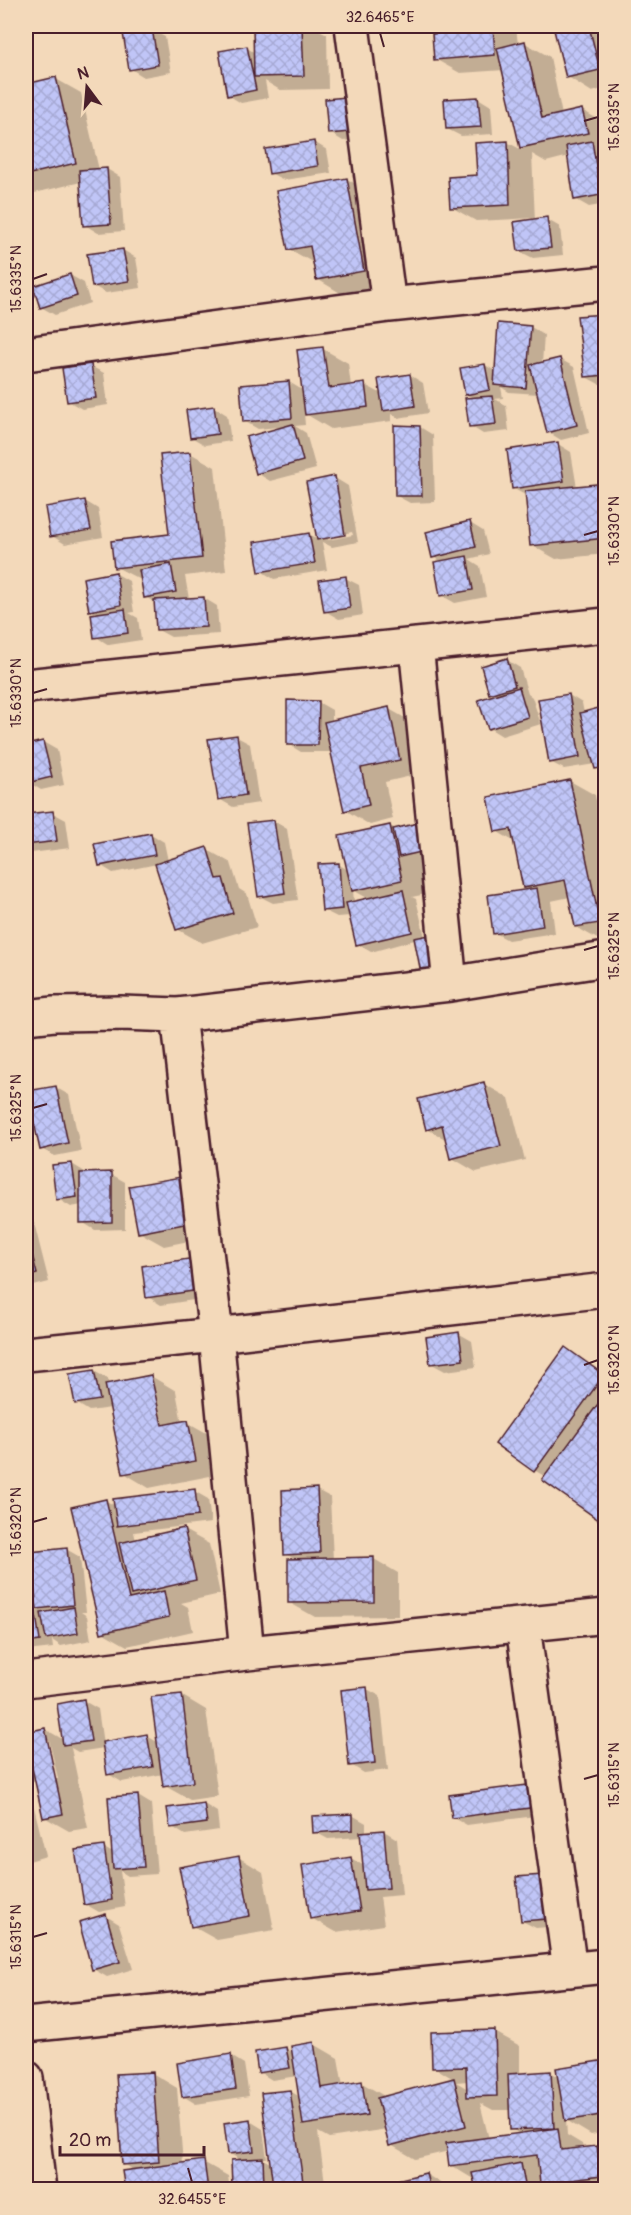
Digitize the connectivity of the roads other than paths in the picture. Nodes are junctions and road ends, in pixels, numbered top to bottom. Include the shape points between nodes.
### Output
1 (352, 26) edge
2 (606, 283) edge
3 (389, 305) junction
4 (26, 354) edge
5 (606, 625) edge
6 (416, 645) junction
7 (26, 686) edge
8 (606, 959) edge
9 (450, 984) junction
10 (177, 1015) junction
11 (26, 1017) edge
12 (606, 1290) edge
13 (216, 1335) junction
14 (26, 1354) edge
15 (606, 1616) edge
16 (523, 1626) junction
17 (247, 1653) junction
18 (26, 1680) edge
19 (606, 1966) edge
20 (570, 1970) junction
21 (26, 2025) edge
22 (26, 2078) edge
23 (39, 2190) edge

1 - 3 street
2 - 3 street
3 - 4 street
5 - 6 street
6 - 7 street
6 - 9 street
8 - 9 street
9 - 10 street
10 - 11 street
10 - 13 street
12 - 13 street
13 - 14 street
13 - 17 street
15 - 16 street
16 - 17 street
16 - 20 street
17 - 18 street
19 - 20 street
20 - 21 street
22 - 23 street

